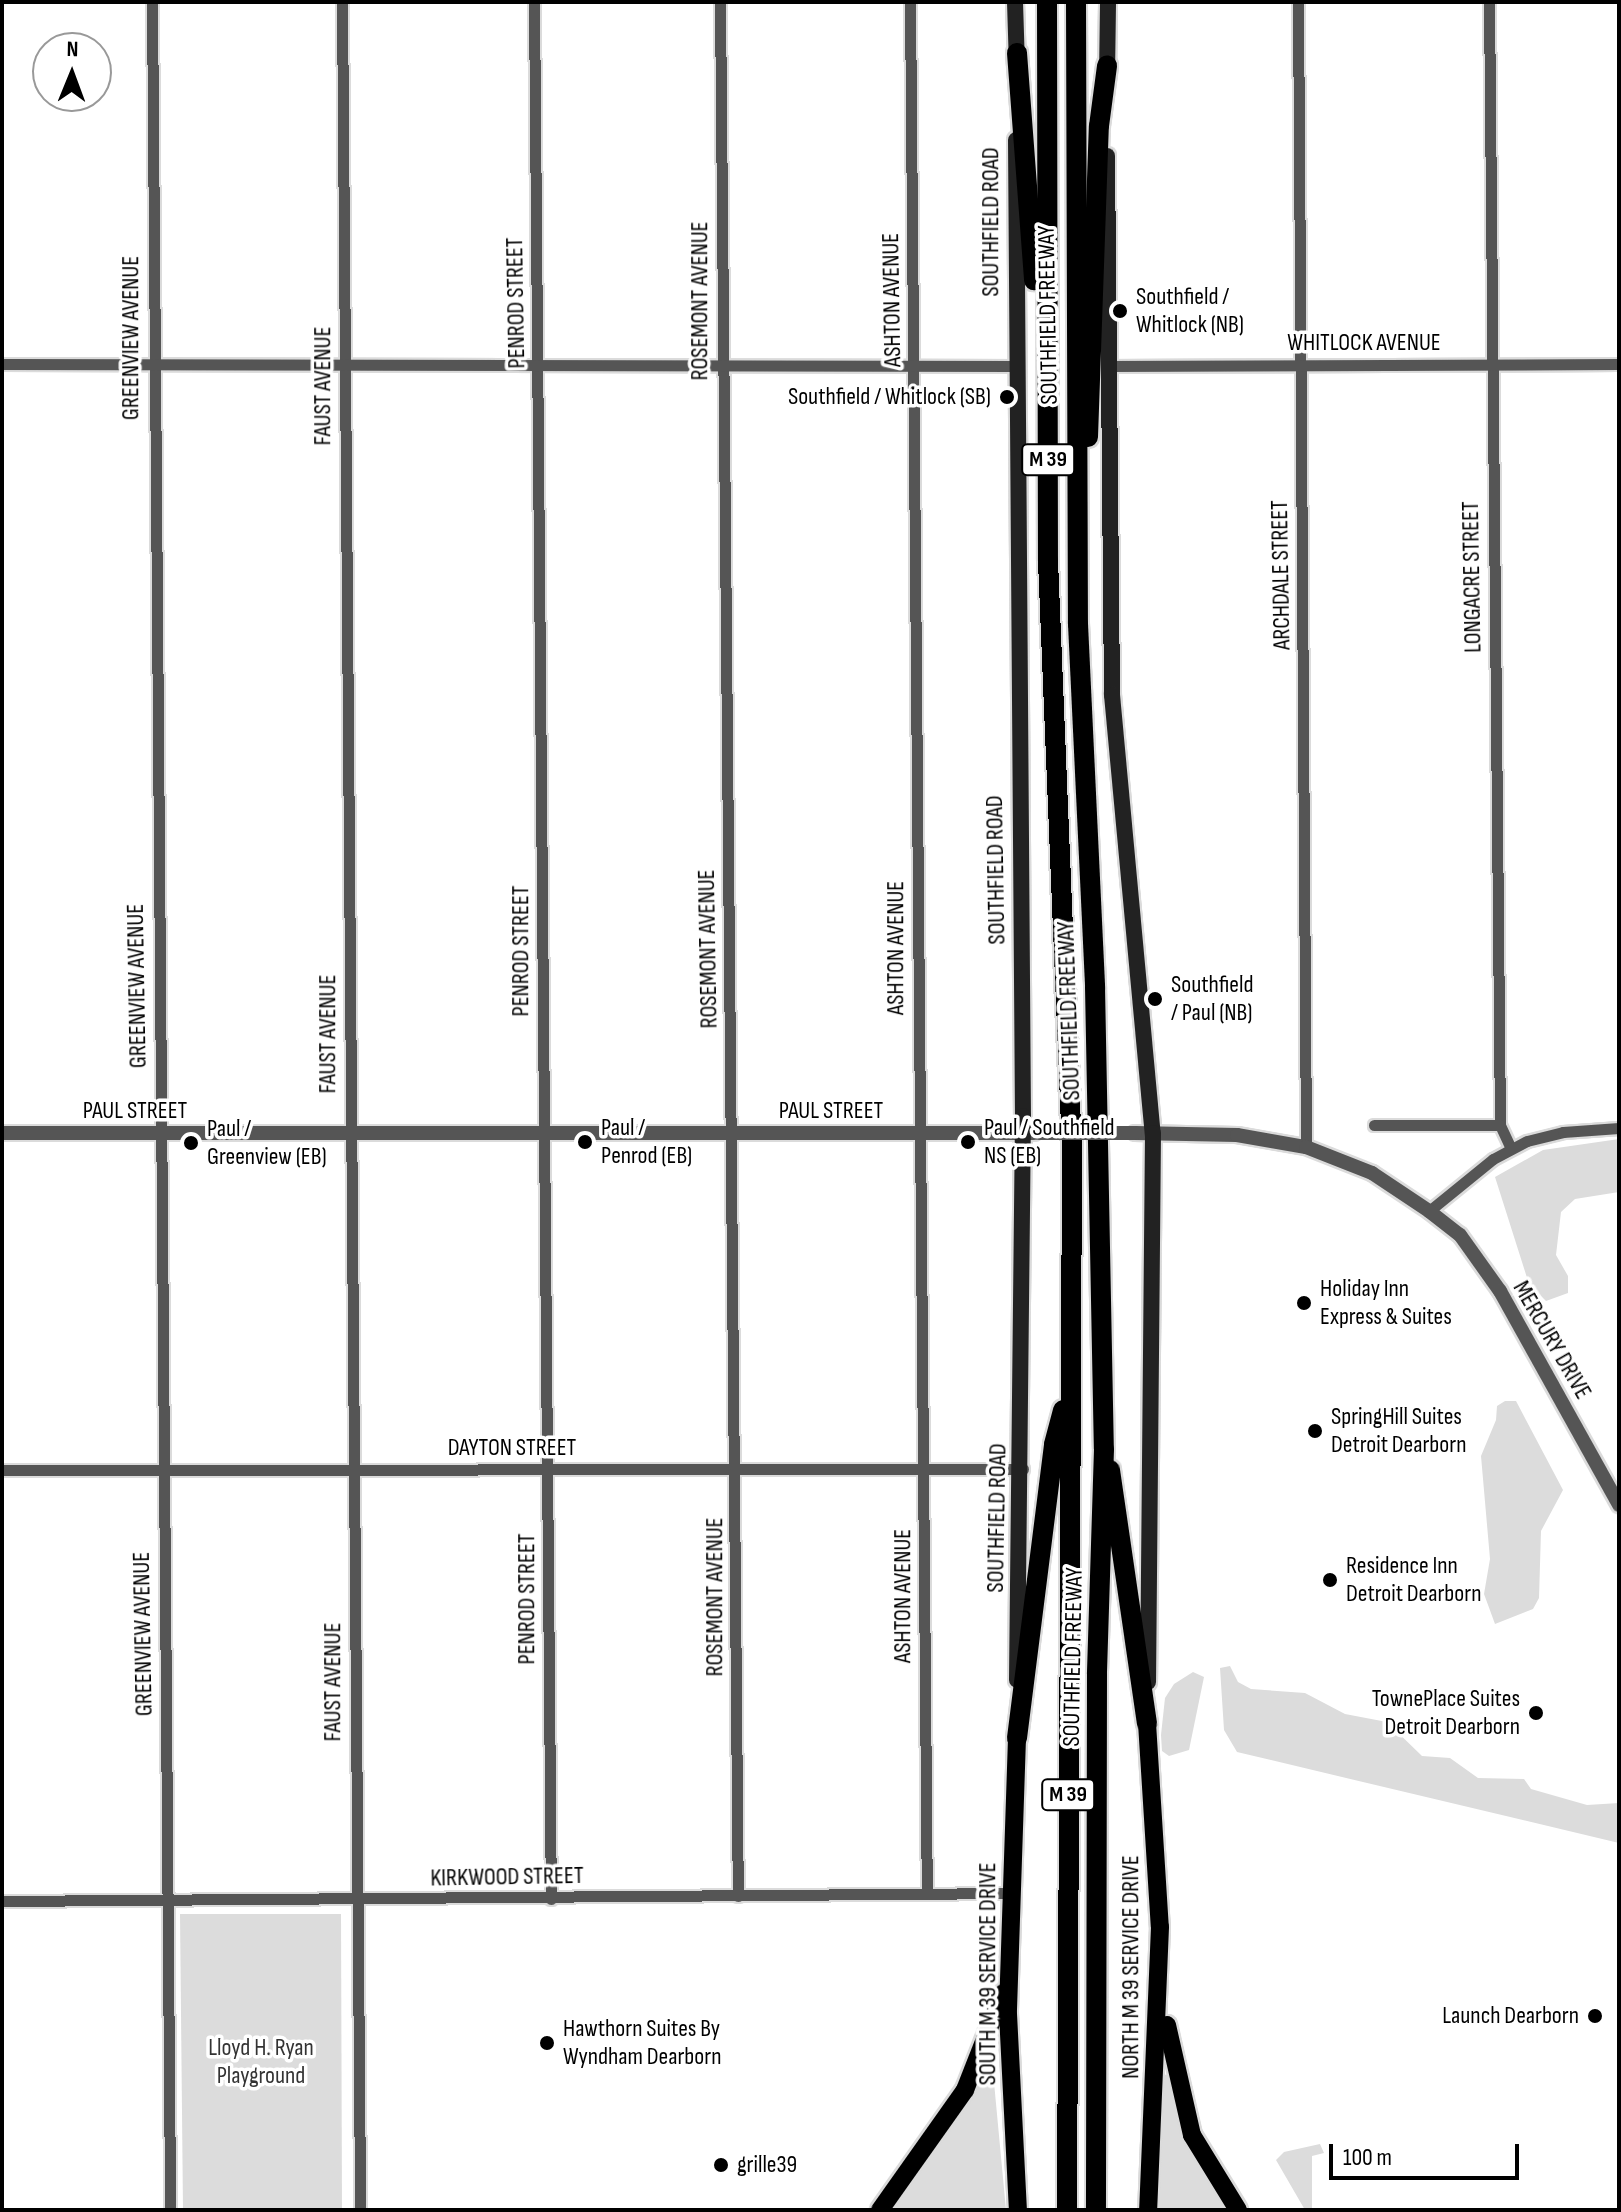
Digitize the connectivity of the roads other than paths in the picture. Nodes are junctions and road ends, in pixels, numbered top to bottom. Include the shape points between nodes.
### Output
1 (152, 2) edge
2 (342, 2) edge
3 (534, 2) edge
4 (720, 2) edge
5 (910, 2) edge
6 (1015, 2) edge
7 (1047, 2) edge
8 (1076, 2) edge
9 (1108, 2) edge
10 (1298, 2) edge
11 (1489, 2) edge
12 (1017, 53) junction
13 (1107, 66) junction
14 (2, 364) edge
15 (153, 364) junction
16 (344, 364) junction
17 (1619, 364) edge
18 (539, 365) junction
19 (722, 365) junction
20 (915, 365) junction
21 (1302, 365) junction
22 (1492, 365) junction
23 (1015, 366) junction
24 (1108, 366) junction
25 (1048, 474) junction
26 (1078, 532) junction
27 (1374, 1125) dead end
28 (1500, 1125) junction
29 (1619, 1128) edge
30 (351, 1132) junction
31 (920, 1132) junction
32 (2, 1133) edge
33 (161, 1133) junction
34 (544, 1133) junction
35 (733, 1133) junction
36 (1031, 1133) junction
37 (1153, 1133) junction
38 (1306, 1147) junction
39 (1511, 1149) junction
40 (1429, 1211) junction
41 (1071, 1380) junction
42 (1104, 1449) junction
43 (548, 1469) junction
44 (736, 1469) junction
45 (924, 1469) junction
46 (1023, 1469) junction
47 (2, 1470) edge
48 (163, 1470) junction
49 (354, 1470) junction
50 (1619, 1505) edge
51 (1147, 1723) junction
52 (1017, 1738) junction
53 (1013, 1893) junction
54 (927, 1894) junction
55 (738, 1896) junction
56 (551, 1899) junction
57 (2, 1901) edge
58 (167, 1901) junction
59 (357, 1901) junction
60 (1160, 1927) junction
61 (1010, 1959) junction
62 (170, 2210) edge
63 (360, 2210) edge
64 (880, 2210) edge
65 (1018, 2210) edge
66 (1067, 2210) edge
67 (1096, 2210) edge
68 (1148, 2210) edge
69 (1238, 2210) edge

1 - 15 street, GREENVIEW AVENUE
2 - 16 street, FAUST AVENUE
3 - 18 street, PENROD STREET
4 - 19 street, ROSEMONT AVENUE
5 - 20 street, ASHTON AVENUE
6 - 12 main road, SOUTHFIELD ROAD
7 - 25 highway, SOUTHFIELD FREEWAY / M 39
8 - 26 highway, SOUTHFIELD FREEWAY / M 39 via 1072,179
9 - 13 main road
10 - 21 street, ARCHDALE STREET
11 - 22 street, LONGACRE STREET
12 - 23 main road, SOUTHFIELD ROAD
12 - 25 highway
13 - 24 main road
13 - 26 highway via 1099,126 1087,480
14 - 15 street
15 - 16 street
15 - 33 street, GREENVIEW AVENUE
16 - 18 street
16 - 30 street, FAUST AVENUE
17 - 22 street, WHITLOCK AVENUE
18 - 19 street
18 - 34 street, PENROD STREET
19 - 20 street
19 - 35 street, ROSEMONT AVENUE
20 - 23 street
20 - 31 street, ASHTON AVENUE
21 - 22 street, WHITLOCK AVENUE
21 - 24 street, WHITLOCK AVENUE
21 - 38 street, ARCHDALE STREET
22 - 28 street, LONGACRE STREET
23 - 36 main road, SOUTHFIELD ROAD
24 - 37 main road via 1112,695
25 - 41 highway, SOUTHFIELD FREEWAY / M 39 via 1072,1152
26 - 42 highway, SOUTHFIELD FREEWAY / M 39 via 1095,987
27 - 28 street
28 - 39 street, LONGACRE STREET
29 - 39 street via 1563,1132
30 - 33 street, PAUL STREET
30 - 34 street, PAUL STREET
30 - 49 street, FAUST AVENUE
31 - 35 street, PAUL STREET
31 - 36 street, PAUL STREET
31 - 45 street, ASHTON AVENUE
32 - 33 street, PAUL STREET
33 - 48 street, GREENVIEW AVENUE
34 - 35 street, PAUL STREET
34 - 43 street, PENROD STREET
35 - 44 street, ROSEMONT AVENUE
36 - 37 street, PAUL STREET, bridge
36 - 46 main road, SOUTHFIELD ROAD
37 - 38 street, PAUL STREET via 1237,1135
37 - 51 main road
38 - 40 street, PAUL STREET via 1372,1173
39 - 40 street
40 - 50 street, MERCURY DRIVE via 1460,1235 1500,1291
41 - 52 highway via 1054,1444
41 - 66 highway, SOUTHFIELD FREEWAY / M 39
42 - 51 highway via 1118,1500
42 - 67 highway, SOUTHFIELD FREEWAY / M 39 via 1097,1705
43 - 44 street, DAYTON STREET
43 - 49 street, DAYTON STREET
43 - 56 street, PENROD STREET
44 - 45 street, DAYTON STREET
44 - 55 street, ROSEMONT AVENUE
45 - 46 street, DAYTON STREET
45 - 54 street, ASHTON AVENUE
46 - 52 main road, SOUTHFIELD ROAD
47 - 48 street, DAYTON STREET
48 - 49 street, DAYTON STREET
48 - 58 street, GREENVIEW AVENUE
49 - 59 street, FAUST AVENUE
51 - 60 main road, NORTH M 39 SERVICE DRIVE
52 - 53 main road, SOUTH M 39 SERVICE DRIVE
53 - 54 street, KIRKWOOD STREET
53 - 61 main road, SOUTH M 39 SERVICE DRIVE
54 - 55 street, KIRKWOOD STREET
55 - 56 street, KIRKWOOD STREET
56 - 59 street, KIRKWOOD STREET
57 - 58 street, KIRKWOOD STREET
58 - 59 street, KIRKWOOD STREET
58 - 62 street, GREENVIEW AVENUE
59 - 63 street, FAUST AVENUE
60 - 68 main road, NORTH M 39 SERVICE DRIVE
60 - 69 main road via 1179,2092 1202,2155
61 - 64 main road via 977,2067
61 - 65 main road, SOUTH M 39 SERVICE DRIVE

